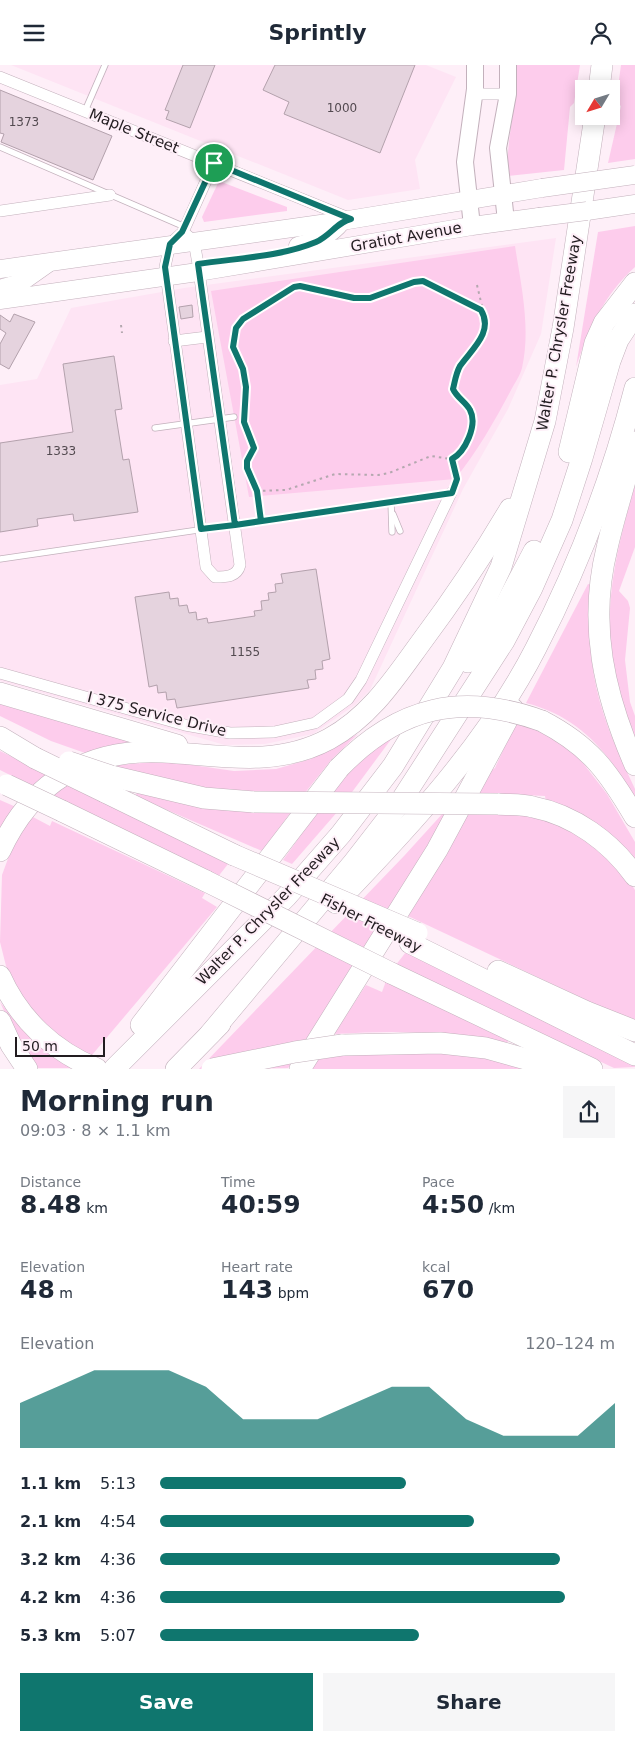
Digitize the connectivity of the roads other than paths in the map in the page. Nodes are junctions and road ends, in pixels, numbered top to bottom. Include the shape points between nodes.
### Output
1 (105, 65) edge
2 (475, 65) edge
3 (508, 65) edge
4 (602, 65) edge
5 (0, 77) edge
6 (600, 80) edge
7 (474, 94) junction
8 (508, 94) junction
9 (85, 111) junction
10 (593, 125) edge
11 (0, 147) edge
12 (214, 163) junction
13 (635, 175) edge
14 (502, 193) junction
15 (110, 195) junction
16 (469, 199) junction
17 (635, 204) edge
18 (0, 211) edge
19 (346, 220) junction
20 (506, 221) junction
21 (472, 225) junction
22 (183, 236) junction
23 (50, 263) junction
24 (198, 268) junction
25 (0, 269) edge
26 (165, 272) junction
27 (635, 283) edge
28 (0, 289) edge
29 (0, 300) edge
30 (635, 313) edge
31 (207, 337) junction
32 (174, 341) junction
33 (635, 387) edge
34 (234, 417) dead end
35 (219, 419) junction
36 (185, 423) junction
37 (155, 428) dead end
38 (583, 429) junction
39 (635, 442) edge
40 (530, 472) junction
41 (452, 493) joint
42 (391, 502) junction
43 (393, 514) junction
44 (235, 525) junction
45 (201, 529) junction
46 (400, 531) dead end
47 (392, 532) dead end
48 (0, 559) edge
49 (536, 648) junction
50 (0, 673) edge
51 (0, 693) edge
52 (411, 740) junction
53 (8, 741) edge
54 (206, 755) junction
55 (635, 765) edge
56 (4, 783) edge
57 (108, 784) junction
58 (635, 817) edge
59 (0, 851) edge
60 (635, 876) edge
61 (414, 938) junction
62 (0, 976) edge
63 (0, 1021) edge
64 (635, 1031) edge
65 (210, 1034) junction
66 (635, 1055) edge
67 (27, 1069) edge
68 (97, 1069) edge
69 (107, 1069) edge
70 (114, 1069) edge
71 (176, 1069) edge
72 (212, 1069) edge
73 (300, 1069) edge
74 (562, 1069) edge
75 (592, 1069) edge

1 - 9 lane
2 - 7 street
3 - 8 street
4 - 6 highway
5 - 9 street, Maple Street
7 - 8 street
7 - 16 street via 466,144
8 - 14 street via 498,148
9 - 12 street, Maple Street
10 - 40 highway, Walter P. Chrysler Freeway via 555,374
11 - 15 lane
12 - 19 street, Maple Street
12 - 22 street
13 - 14 main road, Gratiot Avenue, bridge
14 - 16 main road, Gratiot Avenue
14 - 20 street
15 - 18 street
15 - 22 lane
16 - 19 main road, Gratiot Avenue
16 - 21 street
17 - 20 main road, Gratiot Avenue, bridge
19 - 22 main road, Gratiot Avenue
19 - 24 main road via 316,241
20 - 21 main road, Gratiot Avenue
21 - 24 main road, Gratiot Avenue
22 - 23 main road, Gratiot Avenue
22 - 24 street
22 - 26 street
23 - 25 main road, Gratiot Avenue
23 - 28 main road via 20,283
24 - 26 main road, Gratiot Avenue
24 - 31 street
26 - 29 main road, Gratiot Avenue
26 - 32 street
27 - 38 highway via 604,323 591,357
30 - 38 highway via 618,340
31 - 32 street
31 - 35 street
32 - 36 street
33 - 49 highway via 597,511
34 - 35 lane
35 - 36 lane
35 - 44 street
36 - 37 lane
36 - 45 street
38 - 52 highway via 529,561 494,627
38 - 65 highway via 571,493 542,567 504,641 469,698 399,804
39 - 55 highway via 607,549 598,617 601,662 610,699
40 - 52 highway, Walter P. Chrysler Freeway via 490,593 454,668
40 - 54 highway via 464,585 383,695 360,718 329,739 288,754 242,759
41 - 42 lane
41 - 50 street, I 375 Service Drive via 361,680 348,699 315,723 274,732 230,733 185,725
42 - 43 lane
42 - 44 lane
43 - 46 lane
43 - 47 lane
44 - 45 lane
44 - 45 street via 239,571 224,577 215,577 206,567
45 - 48 lane
49 - 65 highway via 484,730 427,804
49 - 73 highway via 515,706 437,850
51 - 54 highway
52 - 70 highway, Walter P. Chrysler Freeway via 319,861
53 - 57 highway, bridge
54 - 59 highway via 141,751 88,762 70,770 41,792 14,823
56 - 75 highway, bridge
57 - 60 highway, bridge via 254,802 533,807 568,818 600,838 624,860
57 - 61 highway, Fisher Freeway, bridge via 234,855
58 - 69 highway, bridge via 600,763 580,743 542,721 501,708 478,706 441,708 409,717 359,747 339,768
61 - 64 highway
61 - 66 highway, Fisher Freeway
62 - 68 highway via 29,1023 63,1052
63 - 67 highway
65 - 71 highway
72 - 74 highway, bridge via 295,1052 386,1043 486,1048

